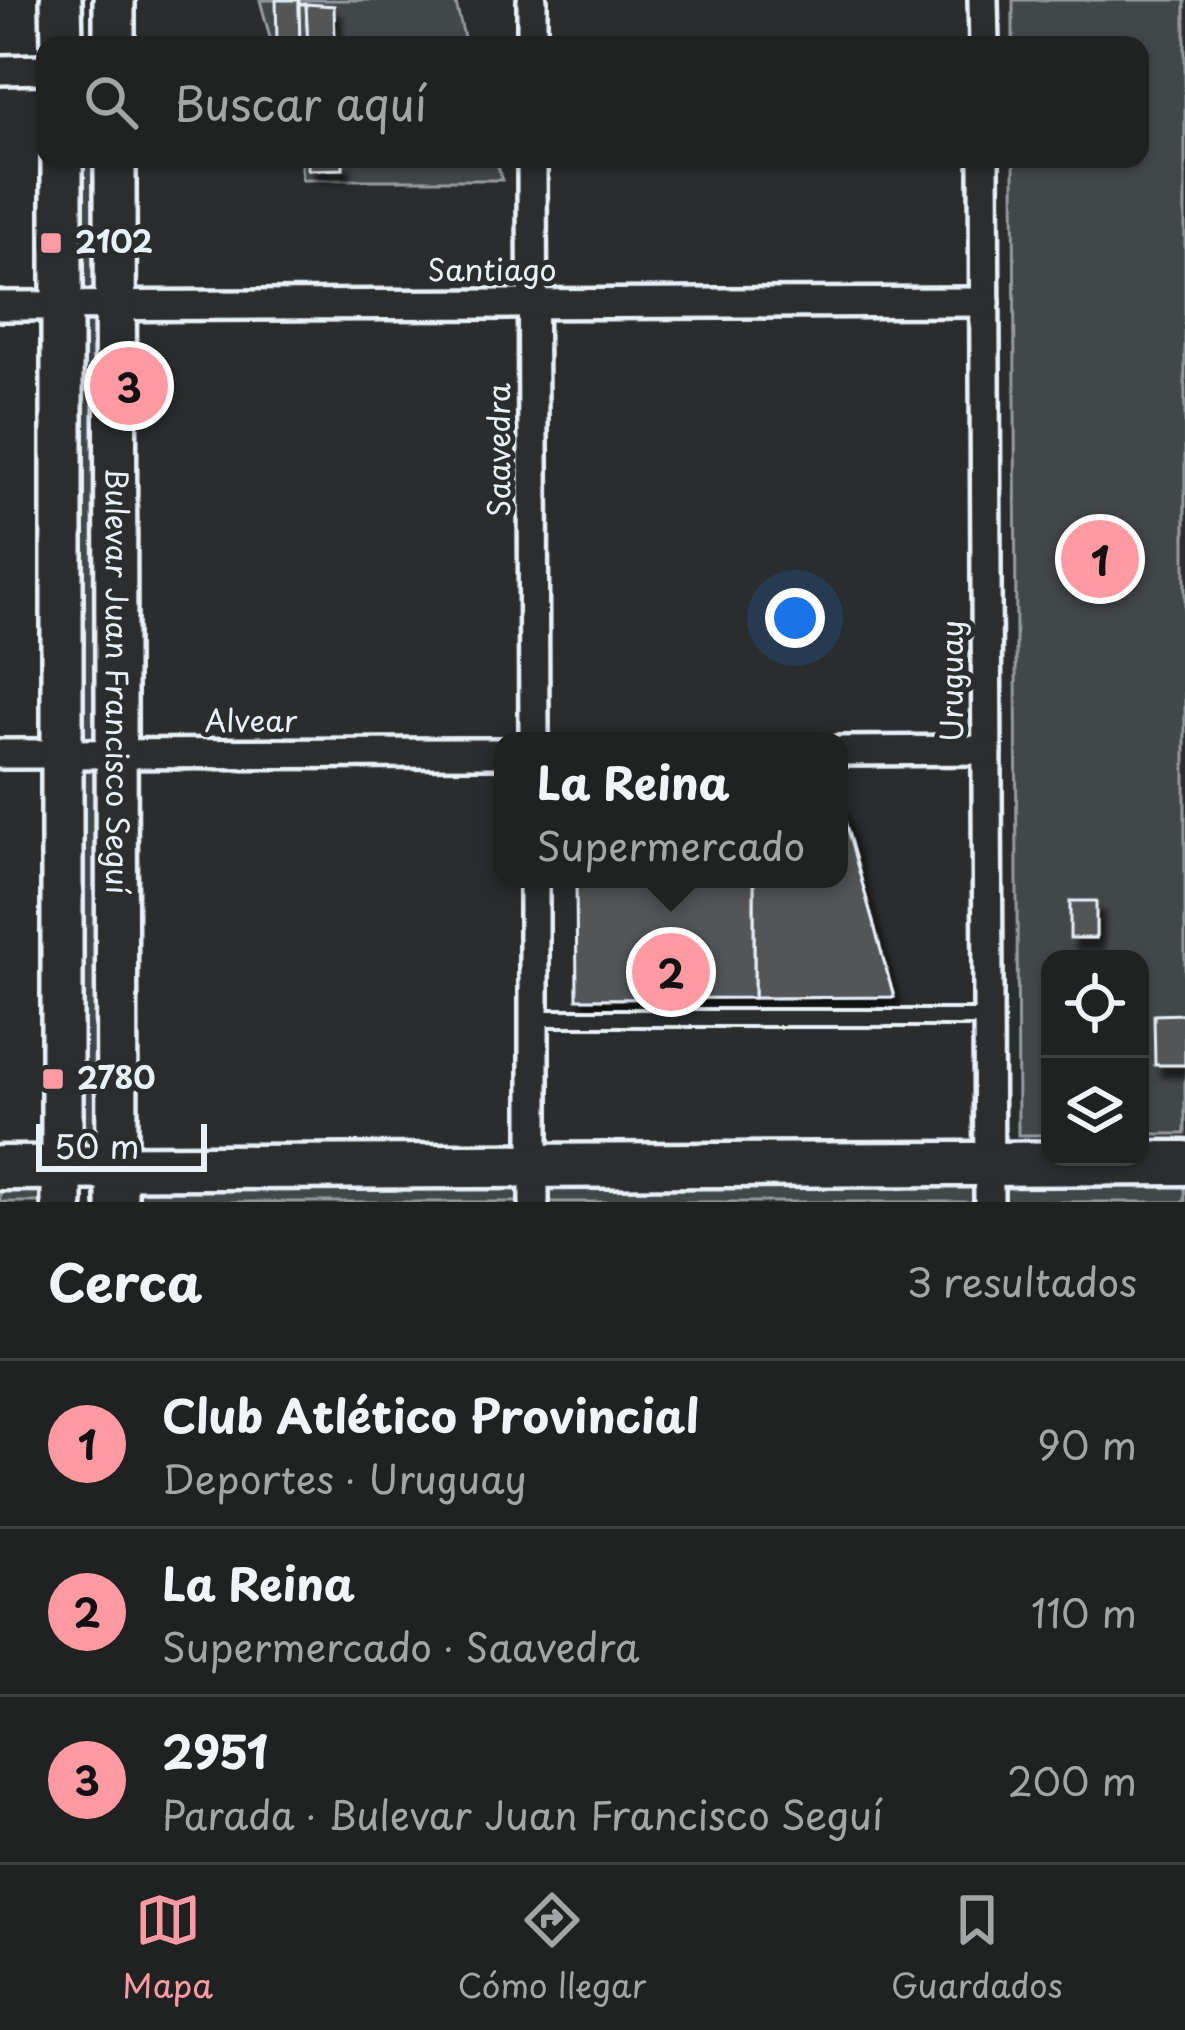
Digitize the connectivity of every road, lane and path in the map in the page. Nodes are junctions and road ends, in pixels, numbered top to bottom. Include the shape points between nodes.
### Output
1 (61, 0) edge
2 (114, 0) edge
3 (532, 0) edge
4 (983, 0) edge
5 (62, 36) edge
6 (115, 36) edge
7 (532, 36) edge
8 (984, 36) edge
9 (36, 69) edge
10 (0, 70) edge
11 (62, 168) edge
12 (115, 168) edge
13 (532, 168) edge
14 (984, 168) edge
15 (985, 302) junction
16 (533, 304) junction
17 (0, 306) edge
18 (62, 306) junction
19 (115, 306) junction
20 (533, 732) edge
21 (987, 750) junction
22 (848, 751) edge
23 (494, 753) edge
24 (0, 754) edge
25 (64, 754) junction
26 (116, 756) junction
27 (534, 888) edge
28 (534, 1018) junction
29 (988, 1018) junction
30 (1185, 1163) edge
31 (0, 1168) edge
32 (989, 1183) edge
33 (534, 1184) edge
34 (62, 1185) edge
35 (117, 1185) edge

1 - 5 main road
2 - 6 main road
3 - 7 street
4 - 8 street
9 - 10 street
11 - 18 main road, Bulevar Juan Francisco Seguí
12 - 19 main road, Bulevar Juan Francisco Seguí
13 - 16 street, Saavedra
14 - 15 street, Uruguay
15 - 16 street, Santiago
15 - 21 street, Uruguay
16 - 19 street, Santiago
16 - 20 street, Saavedra
17 - 18 street, Santiago
18 - 19 street, Santiago
18 - 25 main road, Bulevar Juan Francisco Seguí
19 - 26 main road, Bulevar Juan Francisco Seguí
21 - 22 street
21 - 29 street, Uruguay
23 - 26 street, Alvear
24 - 25 street, Alvear
25 - 26 street, Alvear
25 - 34 main road, Bulevar Juan Francisco Seguí
26 - 35 main road, Bulevar Juan Francisco Seguí
27 - 28 street
28 - 29 lane
28 - 33 street
29 - 32 street, Uruguay
30 - 32 main road
31 - 34 main road
32 - 33 main road
33 - 35 main road
34 - 35 main road

